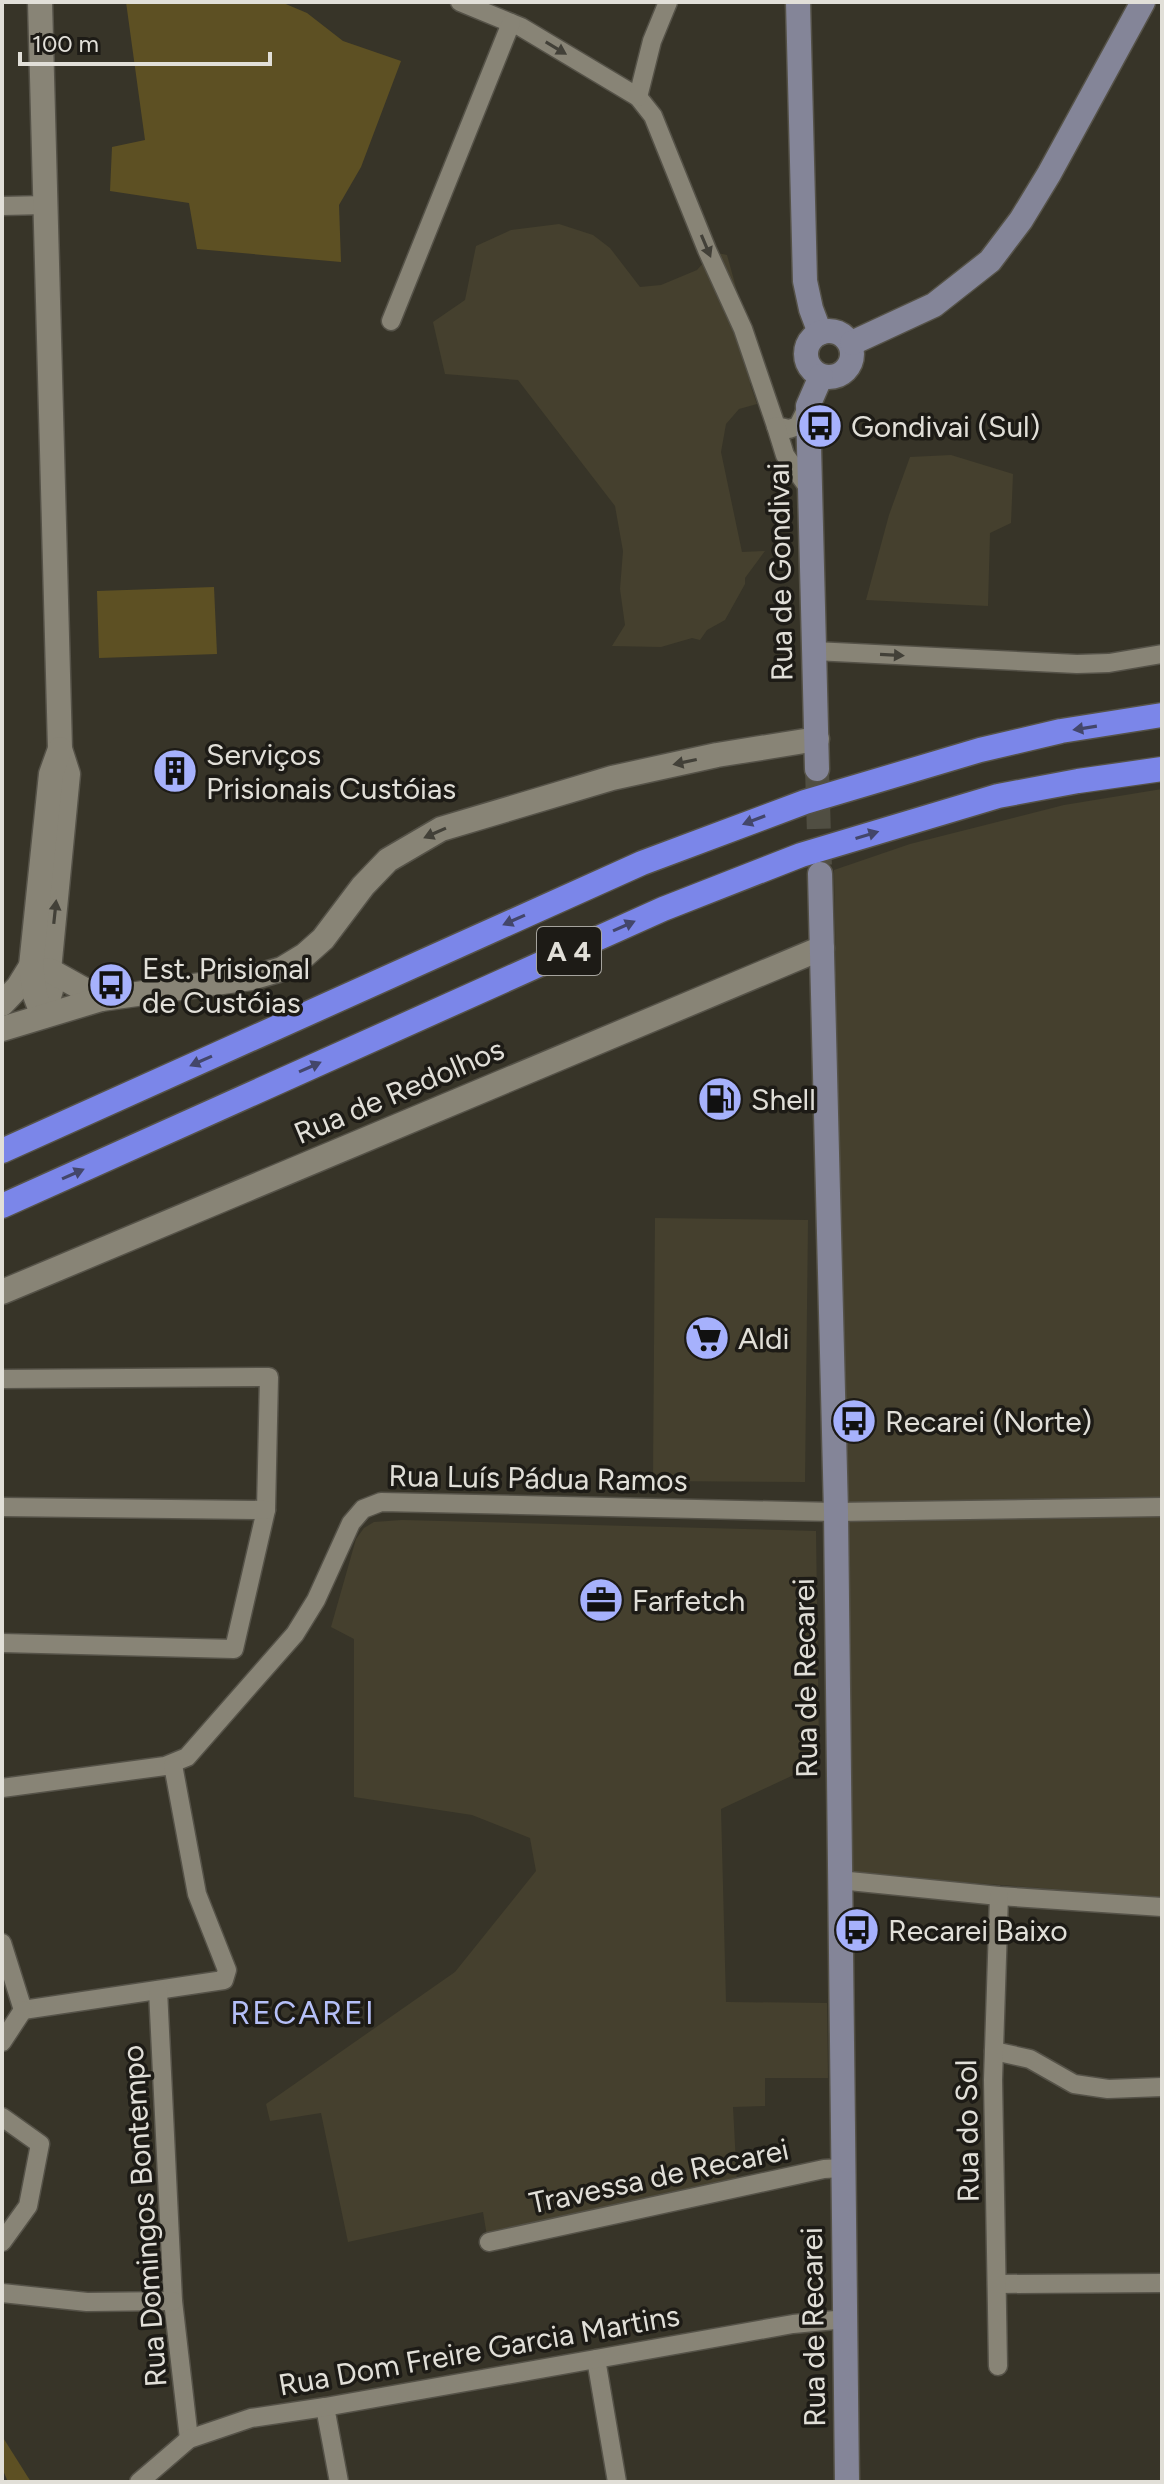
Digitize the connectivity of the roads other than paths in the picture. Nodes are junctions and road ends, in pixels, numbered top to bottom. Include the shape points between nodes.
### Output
1 (40, 2) edge
2 (460, 2) edge
3 (668, 2) edge
4 (798, 2) edge
5 (1143, 2) edge
6 (511, 23) junction
7 (638, 97) junction
8 (46, 205) junction
9 (2, 206) edge
10 (391, 321) dead end
11 (820, 333) junction
12 (852, 343) junction
13 (821, 376) junction
14 (808, 406) junction
15 (776, 426) junction
16 (810, 490) junction
17 (814, 651) junction
18 (1162, 654) edge
19 (1162, 715) edge
20 (817, 739) junction
21 (817, 769) tunnel mouth
22 (1162, 769) edge
23 (820, 874) tunnel mouth
24 (822, 948) junction
25 (40, 968) junction
26 (101, 999) junction
27 (2, 1004) edge
28 (43, 1016) junction
29 (2, 1029) edge
30 (2, 1151) edge
31 (2, 1206) edge
32 (2, 1292) edge
33 (2, 1379) edge
34 (2, 1507) edge
35 (1162, 1507) edge
36 (266, 1510) junction
37 (836, 1512) junction
38 (2, 1643) edge
39 (173, 1765) junction
40 (2, 1788) edge
41 (839, 1880) junction
42 (999, 1896) junction
43 (1162, 1905) edge
44 (2, 1943) edge
45 (158, 1990) junction
46 (23, 2010) junction
47 (2, 2042) edge
48 (994, 2051) junction
49 (1162, 2087) edge
50 (2, 2117) edge
51 (842, 2168) junction
52 (2, 2242) edge
53 (489, 2242) dead end
54 (1162, 2283) edge
55 (997, 2284) junction
56 (2, 2293) edge
57 (173, 2301) junction
58 (846, 2319) junction
59 (596, 2359) junction
60 (998, 2366) dead end
61 (325, 2407) junction
62 (189, 2439) junction
63 (139, 2482) edge
64 (339, 2482) edge
65 (617, 2482) edge
66 (847, 2482) edge

1 - 8 street
2 - 6 street
3 - 7 street
4 - 11 main road via 805,281
5 - 12 main road via 1049,174 990,261 934,305
6 -> 7 street
6 - 10 street
7 -> 15 street via 653,116 743,329
8 - 9 street
8 - 25 street via 60,749 68,774 53,842
11 - 12 main road via 839,332
11 - 13 main road via 811,338 805,355
12 - 13 main road via 846,370
13 - 14 main road, Rua de Gondivai
14 - 15 street via 798,426
14 - 16 main road, Rua de Gondivai
15 - 16 street via 785,455
16 - 17 main road, Rua de Gondivai
17 -> 18 street via 1077,664
17 - 20 main road, Rua de Gondivai
19 -> 30 highway, A 4 via 980,750 775,813 642,863
20 - 21 main road, Rua de Gondivai
20 -> 26 street via 612,778 441,829 388,860 323,939 282,969
31 -> 22 highway, A 4 via 663,909 787,860 998,796
23 - 24 main road, Rua de Recarei
24 - 32 street, Rua de Redolhos
24 - 37 main road, Rua de Recarei
25 - 26 street
25 - 27 street
25 - 28 street via 35,995
26 - 28 street
28 - 29 street
33 - 36 street via 269,1377
34 - 36 street
35 - 37 street, Rua Luís Pádua Ramos
36 - 38 street via 234,1649
37 - 39 street, Rua Luís Pádua Ramos via 381,1502 363,1509 351,1523 310,1611 278,1655 192,1752
37 - 41 main road, Rua de Recarei
39 - 40 street
39 - 45 street via 197,1894 227,1970 219,1982
41 - 42 street
41 - 51 main road, Rua de Recarei
42 - 43 street
42 - 48 street, Rua do Sol
44 - 46 street
45 - 46 street
45 - 57 street, Rua Domingos Bontempo
46 - 47 street
48 - 49 street via 1030,2059 1074,2084
48 - 55 street, Rua do Sol
50 - 52 street via 40,2144 28,2206
51 - 53 street, Travessa de Recarei
51 - 58 main road, Rua de Recarei
54 - 55 street
55 - 60 street, Rua do Sol
56 - 57 street via 87,2302
57 - 62 street, Rua Domingos Bontempo
58 - 59 street, Rua Dom Freire Garcia Martins
58 - 66 main road, Rua de Recarei
59 - 61 street, Rua Dom Freire Garcia Martins
59 - 65 street
61 - 62 street, Rua Dom Freire Garcia Martins via 251,2418
61 - 64 street
62 - 63 street, Rua Dom Freire Garcia Martins

